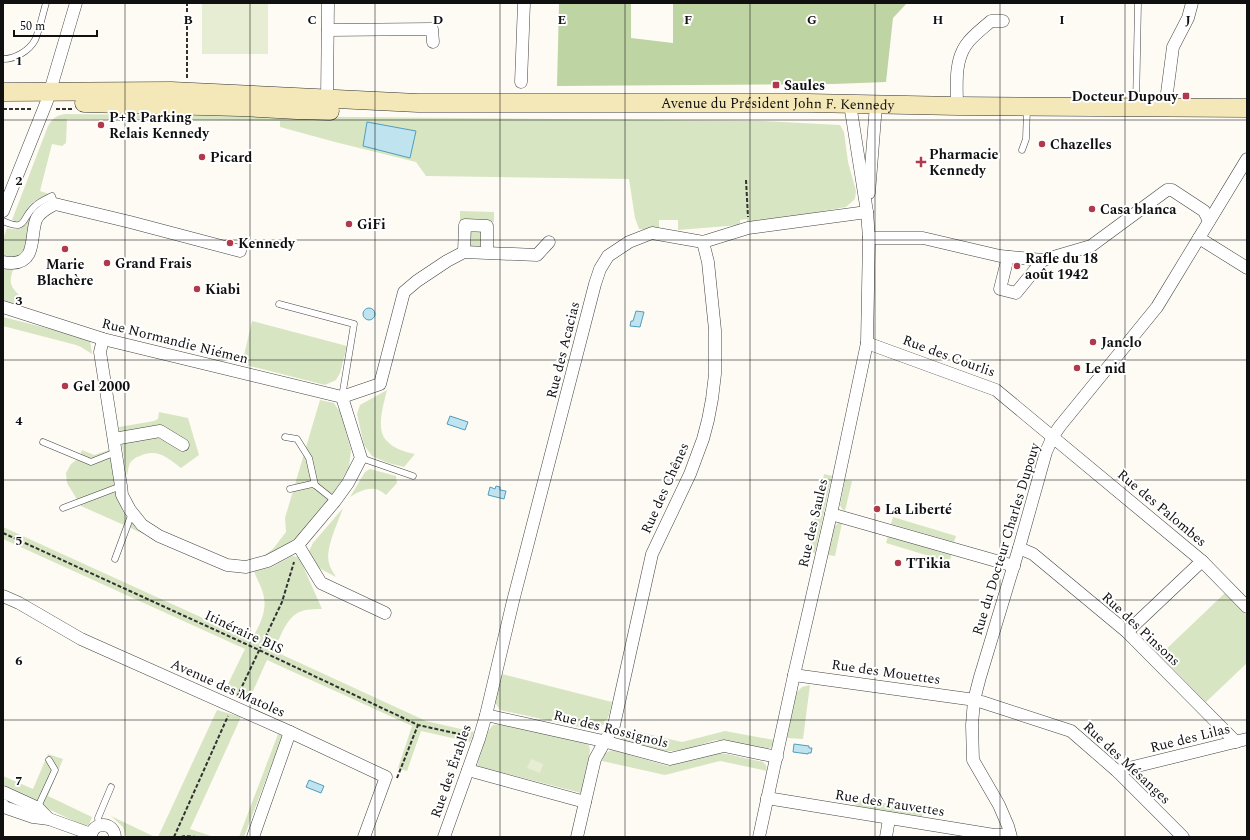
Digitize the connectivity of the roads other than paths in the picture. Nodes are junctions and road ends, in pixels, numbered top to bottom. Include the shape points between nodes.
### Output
1 (46, 3) edge
2 (76, 3) edge
3 (328, 3) edge
4 (524, 3) edge
5 (1138, 3) edge
6 (1192, 3) edge
7 (1003, 21) dead end
8 (328, 30) junction
9 (433, 42) dead end
10 (3, 59) edge
11 (521, 82) dead end
12 (3, 92) edge
13 (48, 96) junction
14 (3, 100) edge
15 (850, 104) junction
16 (331, 105) junction
17 (876, 105) junction
18 (957, 106) junction
19 (1026, 107) junction
20 (1136, 108) junction
21 (1165, 108) junction
22 (1247, 108) edge
23 (1022, 150) dead end
24 (1247, 159) edge
25 (53, 200) junction
26 (3, 211) edge
27 (867, 212) junction
28 (3, 221) edge
29 (1209, 221) junction
30 (868, 238) junction
31 (1199, 238) junction
32 (549, 242) dead end
33 (703, 242) junction
34 (240, 251) dead end
35 (464, 252) junction
36 (487, 252) junction
37 (1008, 257) junction
38 (1042, 260) junction
39 (3, 262) edge
40 (1247, 268) edge
41 (278, 304) dead end
42 (3, 307) edge
43 (103, 339) junction
44 (867, 343) junction
45 (342, 397) junction
46 (1053, 436) junction
47 (285, 437) dead end
48 (114, 439) junction
49 (43, 442) dead end
50 (183, 445) dead end
51 (116, 452) junction
52 (360, 458) junction
53 (413, 476) dead end
54 (315, 485) junction
55 (121, 486) junction
56 (290, 490) dead end
57 (335, 501) junction
58 (63, 508) dead end
59 (132, 513) junction
60 (831, 514) junction
61 (300, 548) junction
62 (1019, 548) junction
63 (115, 559) dead end
64 (1202, 561) junction
65 (1014, 566) junction
66 (3, 596) edge
67 (1247, 607) edge
68 (385, 613) dead end
69 (1127, 632) junction
70 (794, 675) junction
71 (974, 700) junction
72 (486, 715) junction
73 (290, 732) junction
74 (1241, 740) edge
75 (603, 741) junction
76 (777, 757) junction
77 (49, 760) dead end
78 (468, 770) junction
79 (1117, 771) junction
80 (111, 787) dead end
81 (3, 792) edge
82 (767, 798) junction
83 (586, 802) junction
84 (3, 805) edge
85 (35, 813) junction
86 (890, 819) junction
87 (100, 825) junction
88 (91, 836) edge
89 (115, 837) edge
90 (253, 837) edge
91 (364, 837) edge
92 (444, 837) edge
93 (577, 837) edge
94 (759, 837) edge
95 (886, 837) edge
96 (1010, 837) edge
97 (1183, 837) edge

1 - 10 lane via 35,40 26,51 11,59
2 - 13 street
3 - 8 street
4 - 11 street
5 - 20 lane
6 - 21 street via 1188,18 1173,47
7 - 18 street via 991,21 966,44 960,57 957,74
8 - 9 street via 432,29
8 - 16 street
12 - 13 main road, Avenue du Président John F. Kennedy
13 - 14 main road, Avenue du Président John F. Kennedy
13 - 16 main road, Avenue du Président John F. Kennedy via 146,97 171,91
13 - 16 main road, Avenue du Président John F. Kennedy via 89,103 240,107 260,102
13 - 26 street
15 - 16 main road, Avenue du Président John F. Kennedy
15 - 17 main road, Avenue du Président John F. Kennedy
15 - 27 street, Rue des Saules
17 - 18 main road, Avenue du Président John F. Kennedy
17 - 27 street, Rue des Saules
18 - 19 main road, Avenue du Président John F. Kennedy
19 - 20 main road, Avenue du Président John F. Kennedy
19 - 23 lane via 1026,138
20 - 21 main road, Avenue du Président John F. Kennedy
21 - 22 main road, Avenue du Président John F. Kennedy
24 - 29 street, Rue du Docteur Charles Dupouy
25 - 28 lane via 36,205 19,225
25 - 34 street
25 - 39 street via 36,219 29,255 18,262
27 - 30 street, Rue des Saules
27 - 33 street, Rue des Acacias via 748,228
29 - 31 street, Rue du Docteur Charles Dupouy
29 - 38 street via 1204,211 1172,190 1167,190 1091,246
30 - 37 street via 923,238
30 - 44 street, Rue des Saules
31 - 40 street
31 - 46 street, Rue du Docteur Charles Dupouy via 1157,307
32 - 36 street via 537,255
33 - 72 street, Rue des Acacias via 652,233 618,248 608,256 600,269 513,601
33 - 75 street, Rue des Chênes via 708,262 715,330 715,374 711,406 703,439 690,474 652,554 614,725
35 - 36 street
35 - 36 street via 465,225 487,226
35 - 45 street via 404,292 380,384
37 - 38 street
37 - 38 street via 1000,289 1016,292
41 - 45 lane via 354,324
42 - 43 street, Rue Normandie Niémen
43 - 45 street, Rue Normandie Niémen
43 - 48 street via 100,352
44 - 46 street, Rue des Courlis via 996,390
44 - 60 street, Rue des Saules
45 - 52 street
46 - 62 street, Rue du Docteur Charles Dupouy via 1046,452
46 - 64 street, Rue des Palombes
47 - 54 lane via 297,439 302,446 309,458
48 - 50 street via 160,431
48 - 51 street
49 - 51 lane via 91,462
51 - 55 street
52 - 53 lane
52 - 57 street via 348,483
54 - 56 lane
54 - 57 lane
55 - 58 lane
55 - 59 street via 122,495
57 - 61 street
59 - 61 street via 142,525 159,536 227,565 246,567
59 - 63 lane
60 - 65 street
60 - 70 street, Rue des Saules
61 - 68 street via 321,583
62 - 65 street, Rue du Docteur Charles Dupouy
62 - 69 street, Rue des Pinsons via 1033,554
64 - 67 street, Rue des Palombes
64 - 69 street
65 - 71 street, Rue du Docteur Charles Dupouy
66 - 73 street, Avenue des Matoles via 81,639
69 - 74 street, Rue des Pinsons
70 - 71 street, Rue des Mouettes
70 - 76 street, Rue des Saules
71 - 79 street, Rue des Mésanges via 1071,731
71 - 96 street, Rue du Docteur Charles Dupouy via 973,760 999,805
72 - 75 street, Rue des Rossignols
72 - 78 street, Rue des Érables
73 - 90 street
73 - 91 street, Avenue des Matoles via 386,777
74 - 79 street, Rue des Lilas
75 - 76 street, Rue des Rossignols via 670,759 724,746
75 - 83 street, Rue des Chênes via 594,759
76 - 82 street, Rue des Saules
77 - 85 lane via 55,770
78 - 83 street
78 - 92 street, Rue des Érables
79 - 97 street, Rue des Mésanges
80 - 87 lane via 98,818
81 - 85 street
82 - 86 street, Rue des Fauvettes
82 - 94 street, Rue des Saules
83 - 93 street, Rue des Chênes
84 - 85 street
85 - 88 street
86 - 95 street
86 - 96 street, Rue des Fauvettes
87 - 88 street via 94,828
87 - 89 street via 112,828

